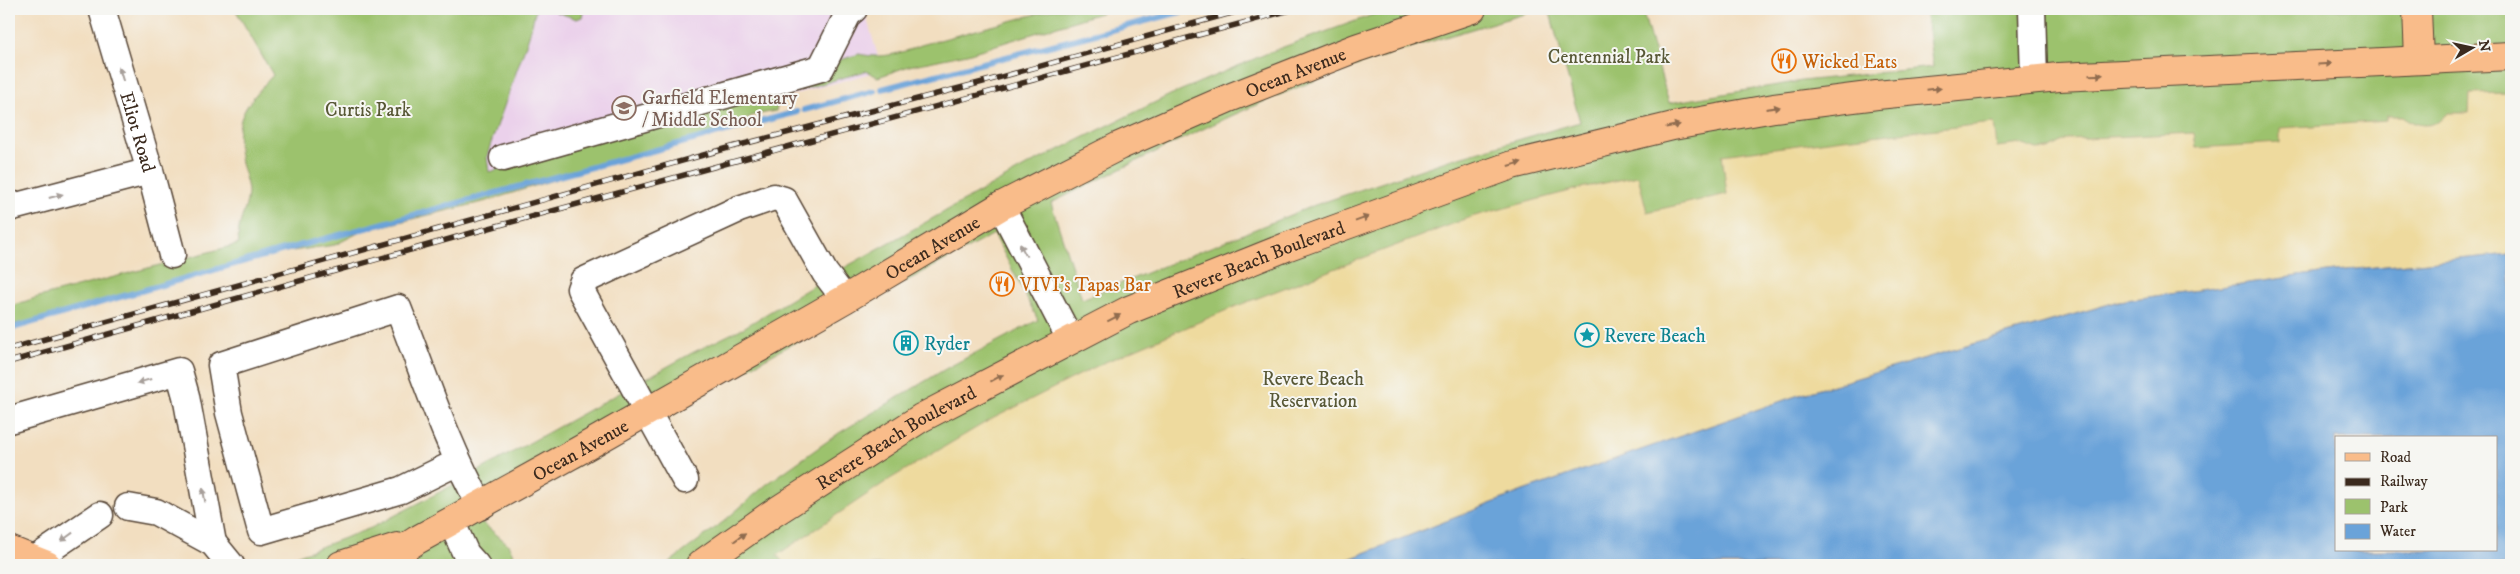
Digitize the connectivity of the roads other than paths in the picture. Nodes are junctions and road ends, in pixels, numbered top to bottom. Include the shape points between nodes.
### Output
1 (102, 9) edge
2 (854, 9) edge
3 (1472, 9) edge
4 (2032, 9) edge
5 (2417, 9) edge
6 (2511, 56) edge
7 (2419, 59) junction
8 (2034, 79) junction
9 (503, 158) dead end
10 (150, 171) junction
11 (1001, 206) junction
12 (9, 208) edge
13 (172, 255) dead end
14 (845, 299) junction
15 (1070, 340) junction
16 (648, 412) junction
17 (9, 420) edge
18 (458, 462) junction
19 (685, 480) dead end
20 (481, 506) junction
21 (128, 507) dead end
22 (100, 515) dead end
23 (450, 521) junction
24 (417, 540) junction
25 (213, 543) junction
26 (9, 550) edge
27 (41, 562) edge
28 (231, 565) edge
29 (341, 565) edge
30 (379, 565) edge
31 (476, 565) edge
32 (700, 565) edge

10 -> 1 street, Eliot Road
2 - 9 street via 848,14 821,68
3 - 11 main road, Ocean Avenue via 1356,48 1229,98 1119,146
4 - 8 street
5 - 7 main road
6 - 7 main road, Revere Beach Boulevard
8 -> 7 main road, Revere Beach Boulevard
15 -> 8 main road, Revere Beach Boulevard via 1130,310 1240,265 1482,175 1607,140 1724,116 1877,95
12 -> 10 street
10 - 13 street, Eliot Road
11 - 14 main road, Ocean Avenue
15 -> 11 street
14 - 16 main road, Ocean Avenue
14 - 16 street via 825,272 784,200 774,197 739,209 583,281 580,288
32 -> 15 main road, Revere Beach Boulevard via 920,418
16 - 19 street
16 - 20 main road, Ocean Avenue
25 -> 17 street via 179,371
18 - 18 street via 398,308 221,365 229,413 261,531 401,490
18 - 20 street
20 - 23 main road, Ocean Avenue
21 - 25 street via 156,512
22 -> 27 street
23 - 24 main road, Ocean Avenue
23 - 31 street via 466,554
24 - 29 main road, Ocean Avenue
24 - 30 main road, Ocean Avenue
25 - 28 street
26 - 27 main road

